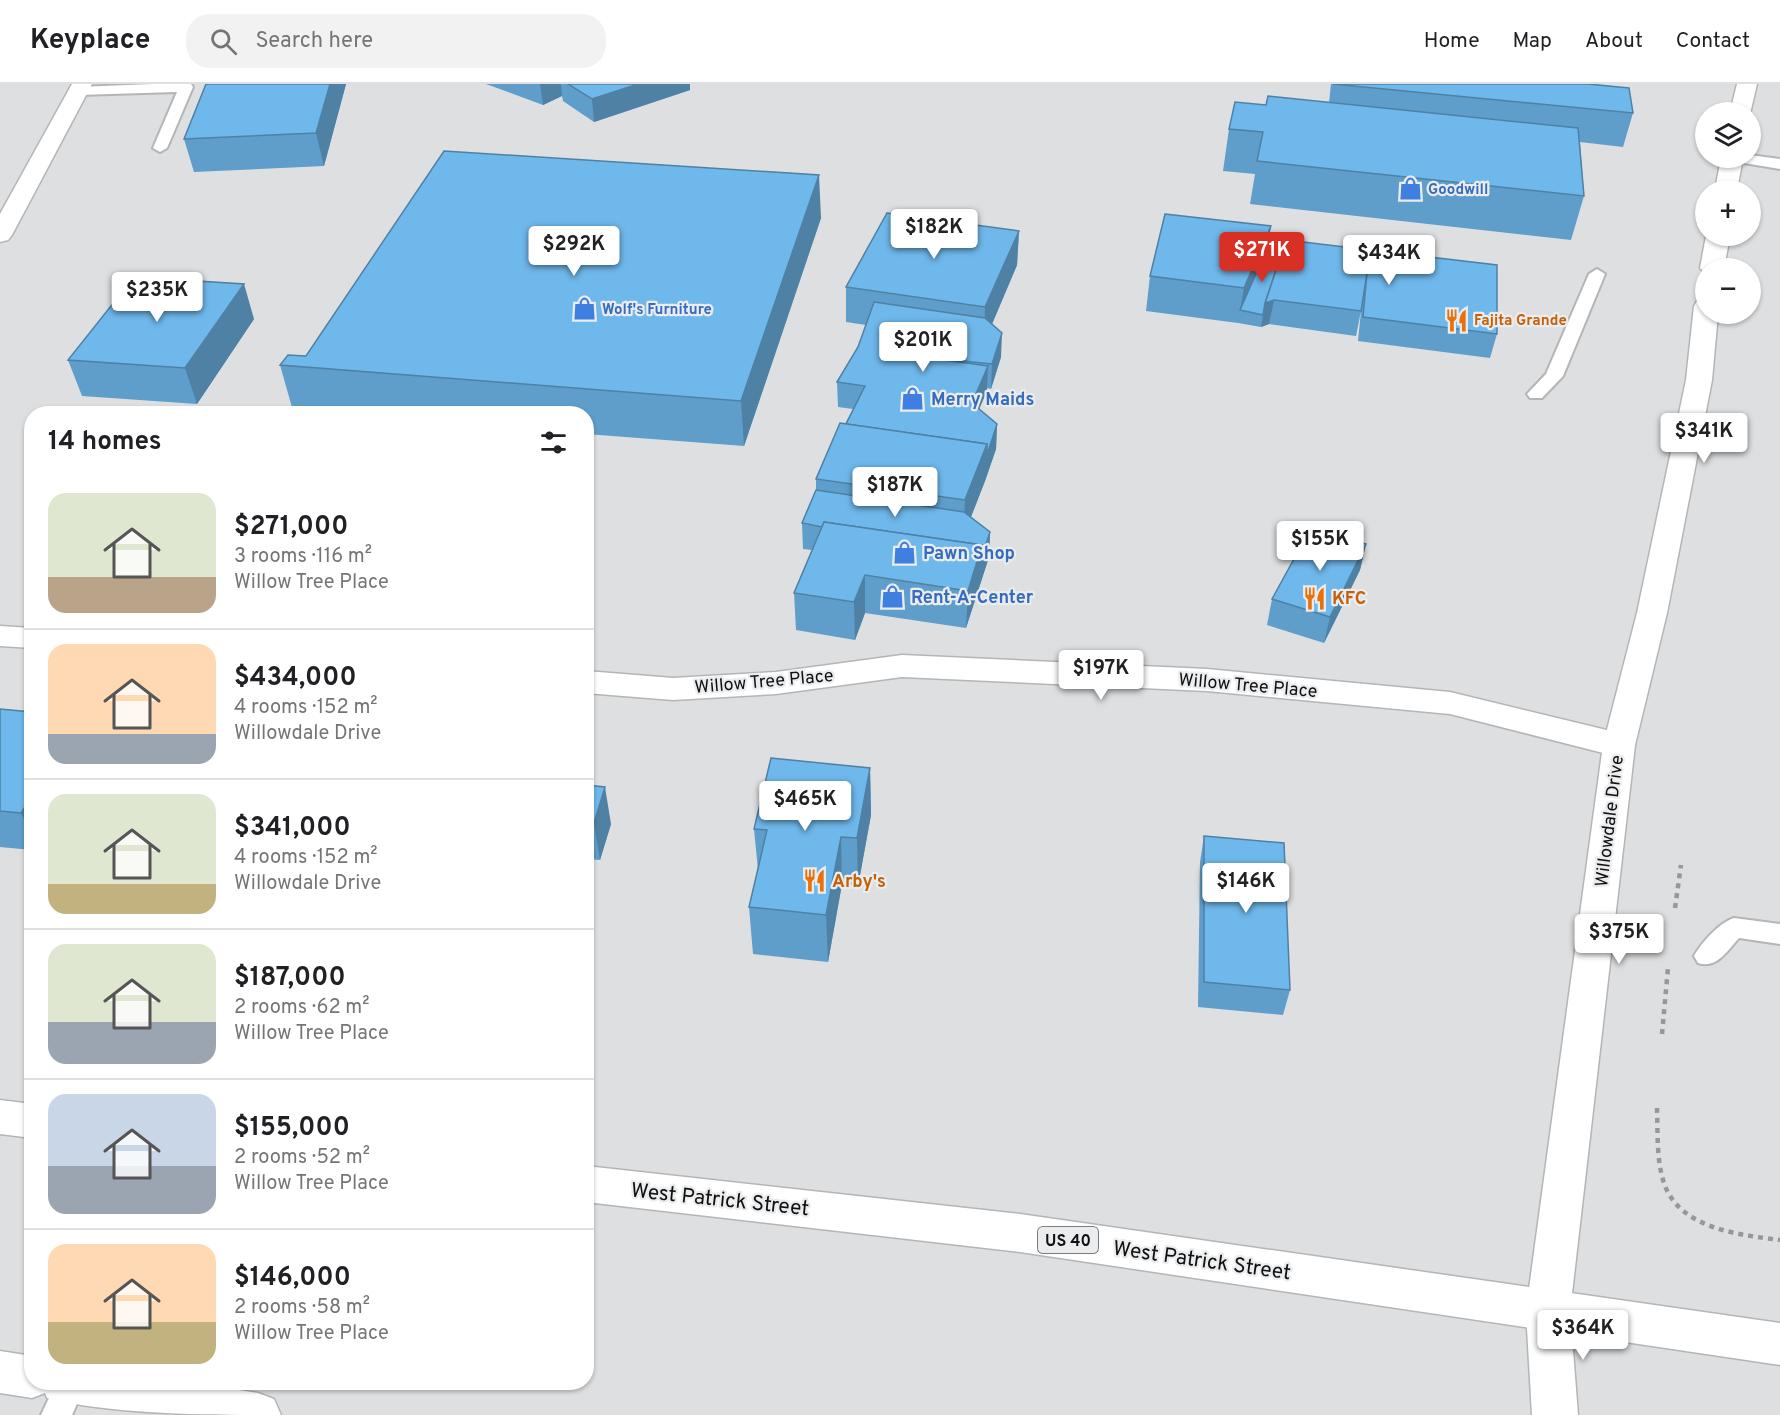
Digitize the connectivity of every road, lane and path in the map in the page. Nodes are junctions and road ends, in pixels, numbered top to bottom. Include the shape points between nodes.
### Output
1 (1747, 84) edge
2 (187, 85) edge
3 (80, 87) edge
4 (1743, 102) edge
5 (160, 148) dead end
6 (1761, 161) edge
7 (1780, 164) edge
8 (0, 235) edge
9 (1597, 274) dead end
10 (1704, 324) edge
11 (1536, 394) dead end
12 (0, 636) edge
13 (24, 638) edge
14 (594, 683) edge
15 (1619, 745) junction
16 (1681, 865) dead end
17 (1675, 908) dead end
18 (1780, 934) edge
19 (1707, 956) dead end
20 (1668, 968) dead end
21 (1662, 1034) dead end
22 (1657, 1108) dead end
23 (0, 1117) edge
24 (24, 1120) edge
25 (594, 1185) edge
26 (1780, 1240) edge
27 (1548, 1311) junction
28 (1780, 1344) edge
29 (0, 1372) edge
30 (24, 1380) edge
31 (56, 1390) edge
32 (258, 1415) edge
33 (1555, 1415) edge

1 - 4 street
2 - 3 lane
2 - 5 lane
3 - 8 street
6 - 7 lane
9 - 11 lane via 1554,376
10 - 15 street, Willowdale Drive via 1699,380 1652,613
12 - 13 street
14 - 15 street, Willow Tree Place via 673,689 776,683 902,666 1207,681 1449,704
15 - 27 street, Willowdale Drive
16 - 17 path
18 - 19 lane via 1734,928
20 - 21 path
22 - 26 path via 1666,1187 1676,1203 1708,1226
23 - 24 street
25 - 27 street, West Patrick Street / US 40 via 1020,1233
27 - 28 street, West Patrick Street / US 40
27 - 33 street, Willowdale Drive
29 - 30 street
31 - 32 street

